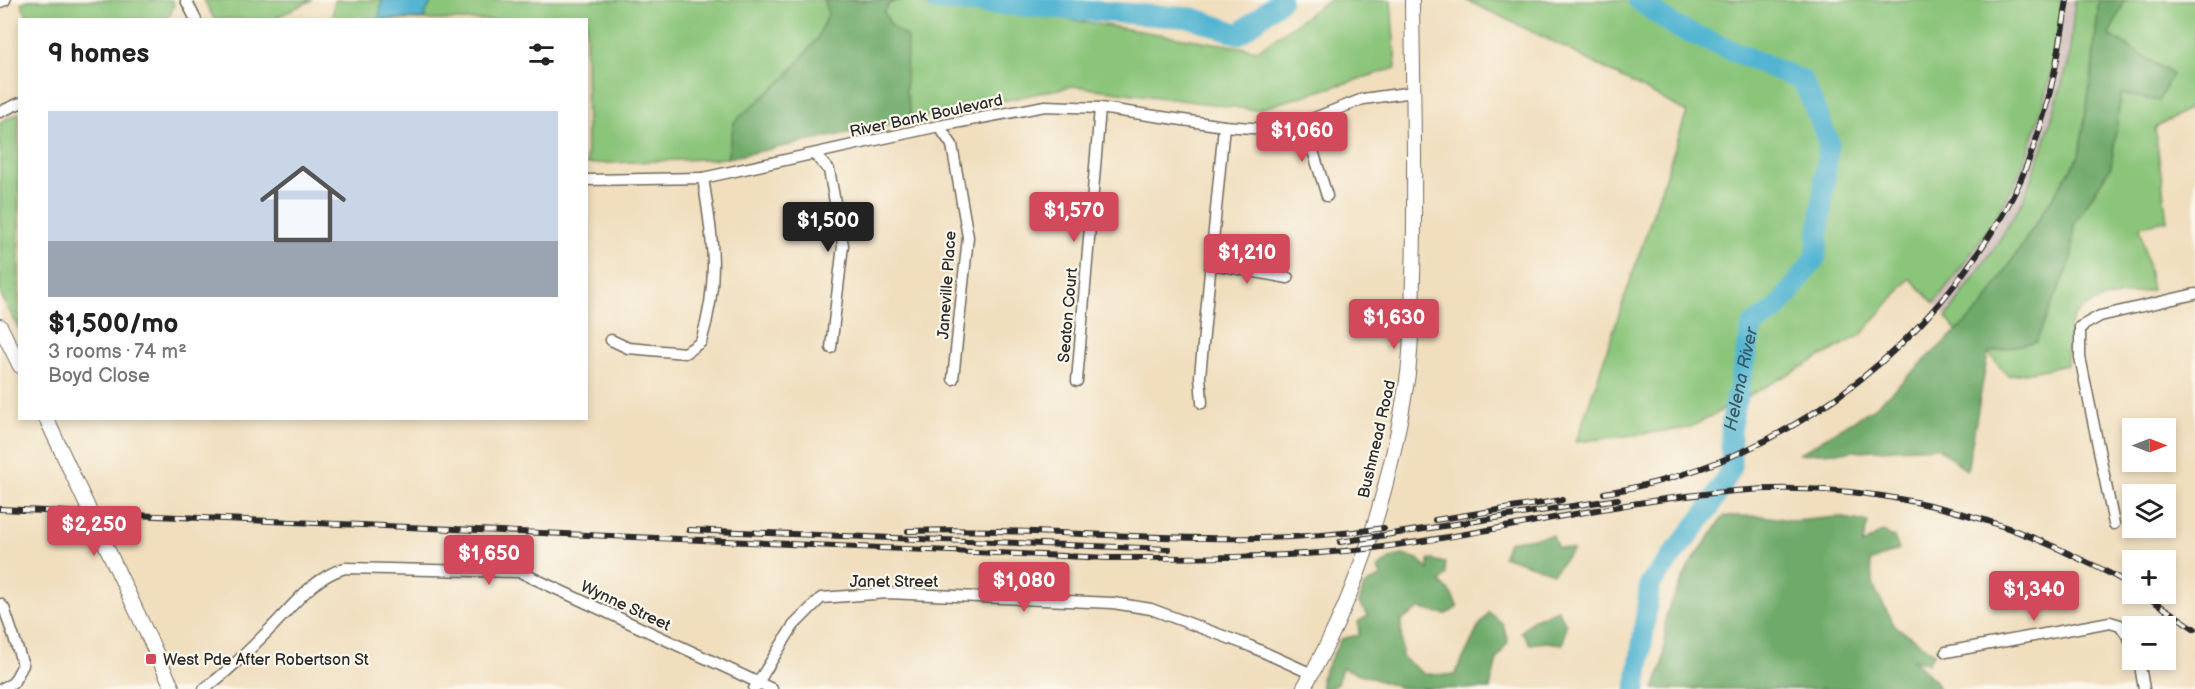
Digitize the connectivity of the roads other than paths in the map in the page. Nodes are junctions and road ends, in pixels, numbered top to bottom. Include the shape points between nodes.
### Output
1 (4, 0) edge
2 (186, 0) edge
3 (1412, 0) edge
4 (0, 2) edge
5 (194, 18) edge
6 (1413, 92) junction
7 (18, 104) edge
8 (1, 108) edge
9 (1100, 108) junction
10 (1304, 122) junction
11 (939, 126) junction
12 (1224, 126) junction
13 (815, 155) junction
14 (703, 178) junction
15 (588, 180) edge
16 (1327, 196) dead end
17 (1212, 264) junction
18 (1288, 278) dead end
19 (2195, 294) edge
20 (0, 326) edge
21 (611, 340) dead end
22 (831, 348) dead end
23 (18, 357) edge
24 (953, 379) dead end
25 (1077, 381) dead end
26 (1202, 403) dead end
27 (47, 420) edge
28 (2114, 524) dead end
29 (0, 604) edge
30 (2122, 628) edge
31 (1946, 652) dead end
32 (2141, 670) edge
33 (1312, 674) junction
34 (217, 684) edge
35 (172, 685) edge
36 (757, 686) edge
37 (1, 689) edge
38 (183, 689) edge
39 (204, 689) edge
40 (772, 689) edge
41 (1303, 689) edge
42 (2144, 689) edge

1 - 4 street
2 - 5 street
3 - 6 main road, Bushmead Road
6 - 10 street, River Bank Boulevard via 1363,99
6 - 33 main road, Bushmead Road via 1414,260 1407,380 1362,566
7 - 8 street
9 - 11 street, River Bank Boulevard via 1045,106
9 - 12 street, River Bank Boulevard
9 - 25 street, Seaton Court
10 - 12 street, River Bank Boulevard via 1265,129
10 - 16 street
11 - 13 street, River Bank Boulevard
11 - 24 street, Janeville Place via 952,145 968,237
12 - 17 street
13 - 14 street, River Bank Boulevard
13 - 22 street via 829,170 843,245
14 - 15 street, River Bank Boulevard
14 - 21 street via 715,255 713,294 701,342 685,353 628,348
17 - 18 street
17 - 26 street via 1200,376
19 - 28 street via 2100,316 2080,327 2080,357
20 - 23 main road
27 - 35 main road
29 - 37 street via 23,664 13,683
30 - 31 street via 2110,622
32 - 42 street
33 - 36 street, Janet Street via 1151,609 1113,603 888,592 821,598 793,626
33 - 41 main road, Bushmead Road
34 - 36 street, Wynne Street via 310,587 345,568 520,573
34 - 39 street, Wynne Street
35 - 38 main road
36 - 40 street, Wynne Street

